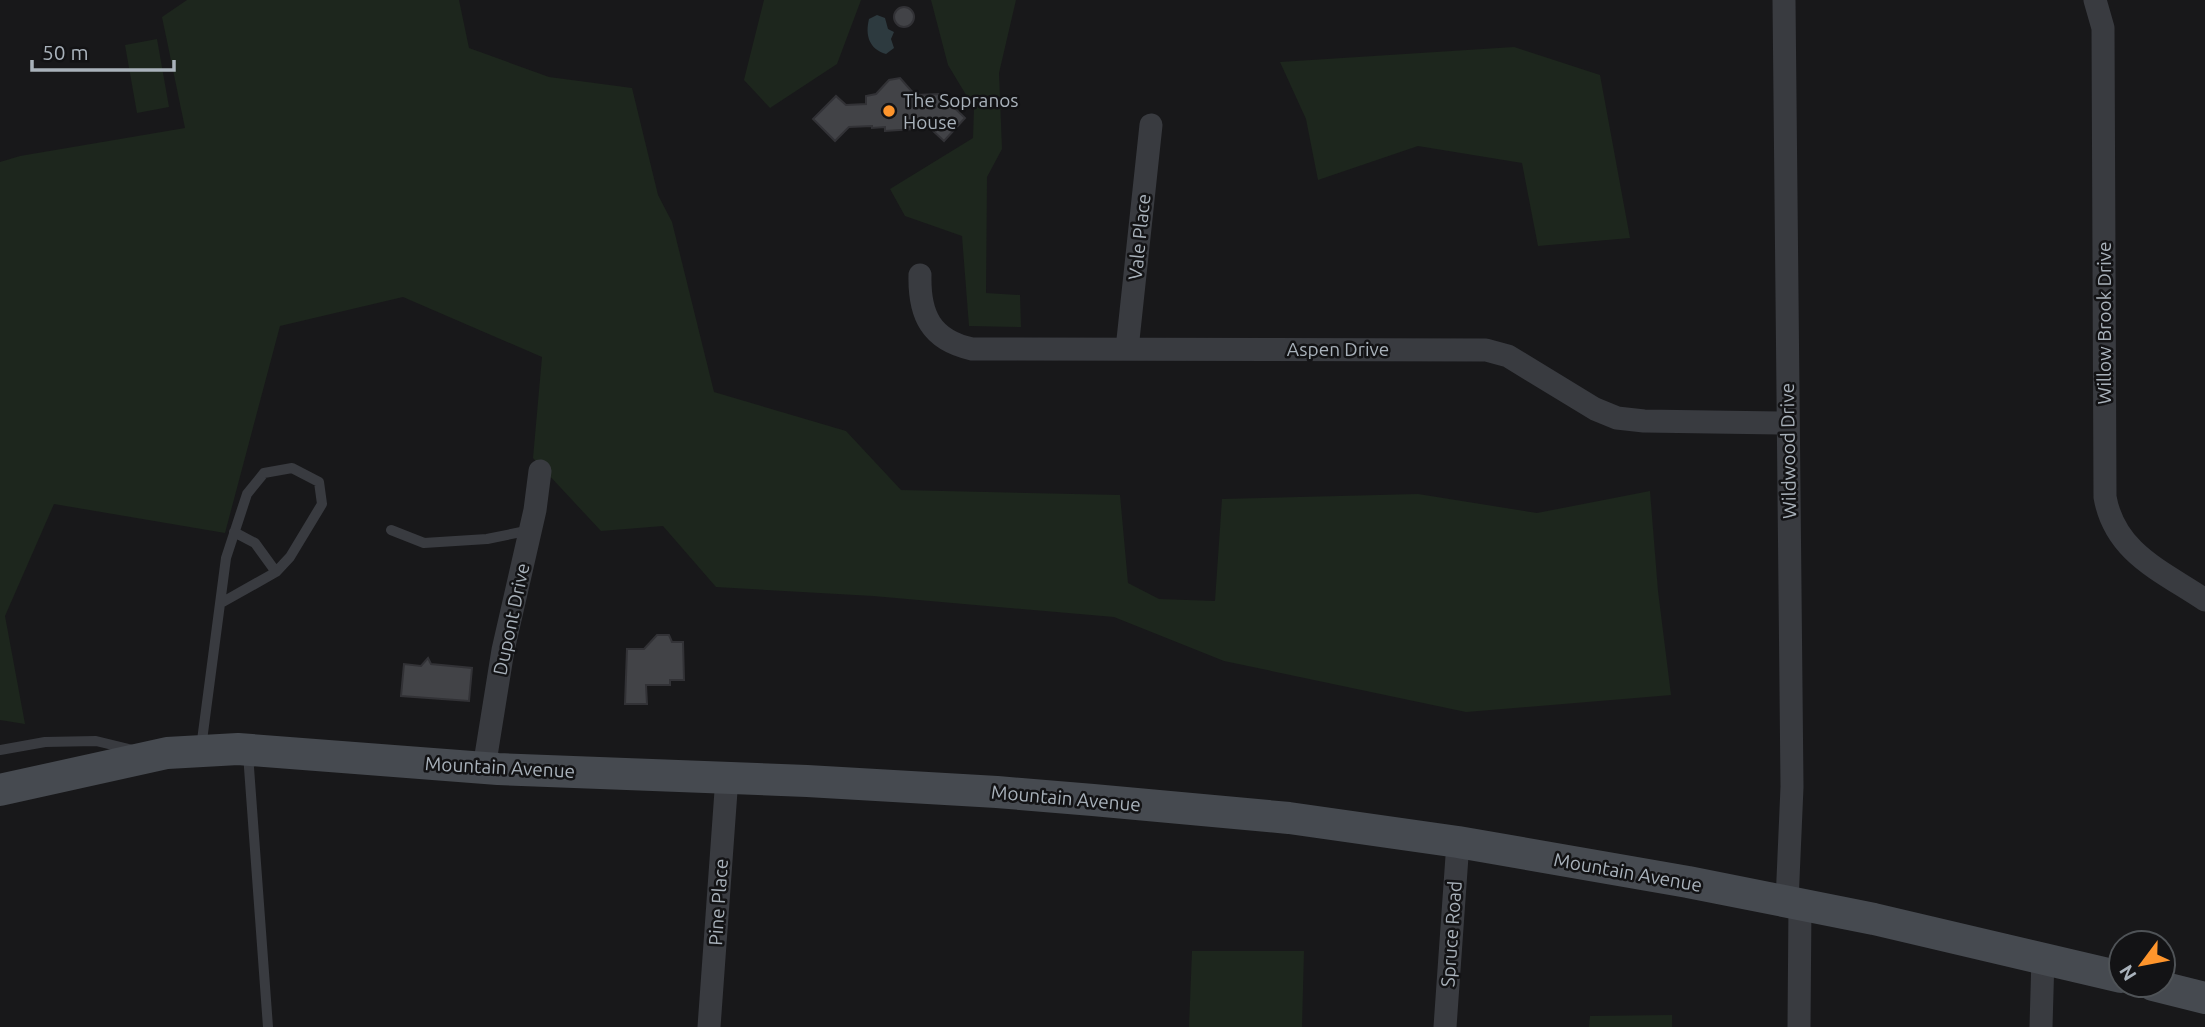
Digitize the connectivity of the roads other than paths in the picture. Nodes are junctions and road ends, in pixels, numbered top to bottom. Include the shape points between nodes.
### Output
1 (1784, 0) edge
2 (2095, 0) edge
3 (1151, 125) dead end
4 (920, 275) dead end
5 (1128, 349) junction
6 (1787, 423) junction
7 (540, 471) dead end
8 (391, 530) dead end
9 (531, 530) junction
10 (234, 532) junction
11 (276, 572) junction
12 (2205, 600) edge
13 (221, 603) junction
14 (0, 750) edge
15 (201, 750) junction
16 (248, 750) junction
17 (152, 755) junction
18 (484, 768) junction
19 (727, 777) junction
20 (0, 790) edge
21 (1458, 842) junction
22 (1794, 903) junction
23 (2043, 957) junction
24 (2107, 973) edge
25 (2177, 991) edge
26 (2205, 998) edge
27 (268, 1027) edge
28 (709, 1027) edge
29 (1445, 1027) edge
30 (1799, 1027) edge
31 (2041, 1027) edge

1 - 6 street, Wildwood Drive
2 - 12 street, Willow Brook Drive via 2103,28 2105,497 2114,526 2129,548
3 - 5 street, Vale Place
4 - 5 street, Aspen Drive via 927,318 940,335 961,347
5 - 6 street, Aspen Drive via 1486,350 1508,356 1617,418
6 - 22 street, Wildwood Drive
7 - 9 street, Dupont Drive
8 - 9 lane via 424,543
9 - 18 street, Dupont Drive via 503,650
10 - 11 lane via 255,543
10 - 11 lane via 247,494 264,473 292,468 319,482 322,504
10 - 13 lane
11 - 13 lane
13 - 15 lane
14 - 17 lane via 45,742 96,741
15 - 16 street, Mountain Avenue
15 - 17 street, Mountain Avenue
16 - 18 street, Mountain Avenue
16 - 27 lane
17 - 20 street, Mountain Avenue
18 - 19 street, Mountain Avenue
19 - 21 street, Mountain Avenue via 1120,802 1289,818
19 - 28 street, Pine Place
21 - 22 street, Mountain Avenue
21 - 29 street, Spruce Road
22 - 23 street, Mountain Avenue
22 - 30 street, Wildwood Drive
23 - 24 street, Mountain Avenue
23 - 31 street
25 - 26 street

